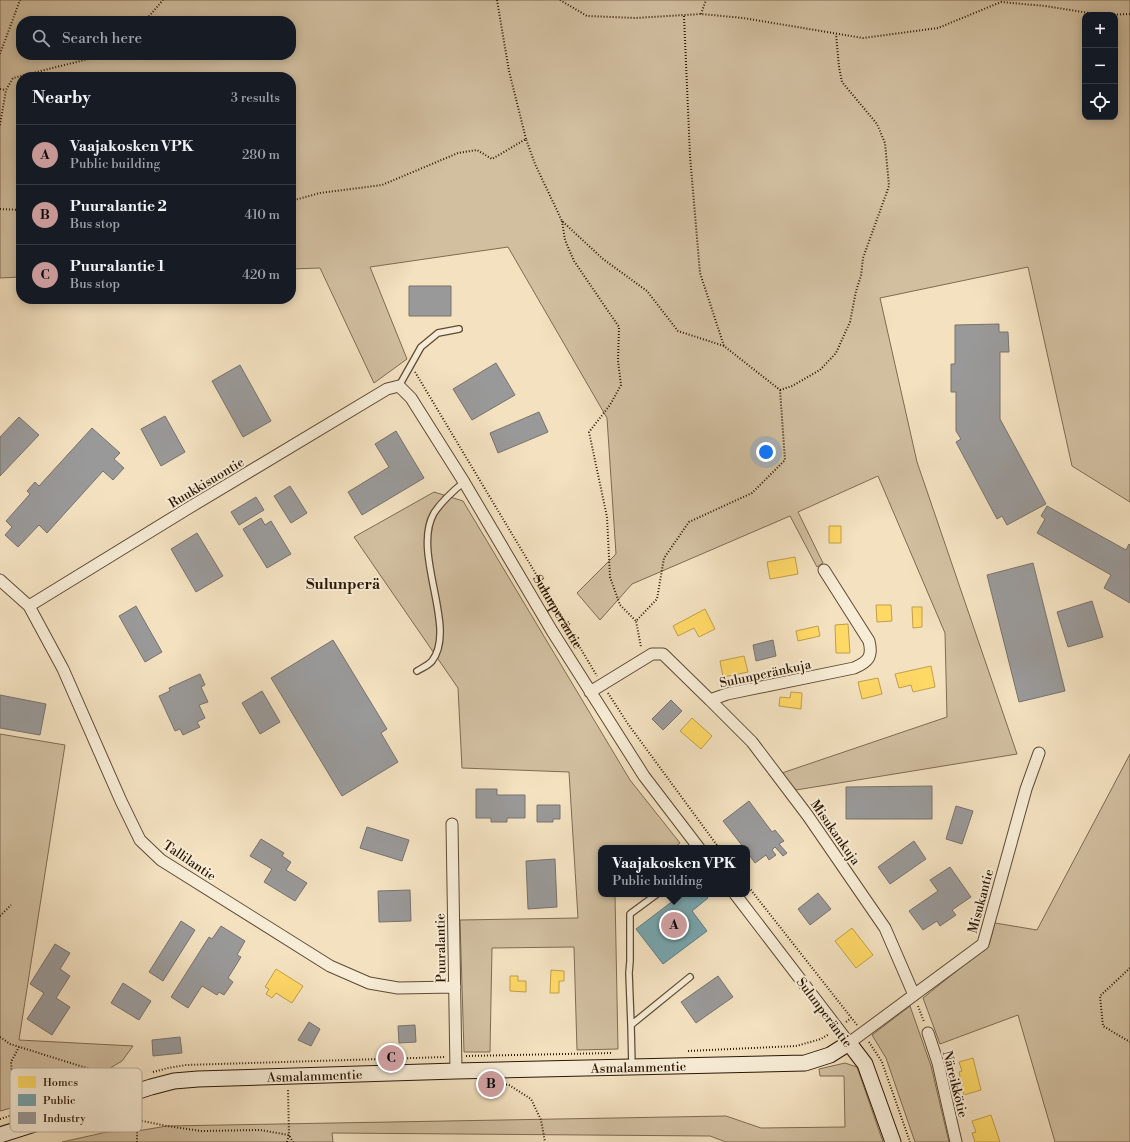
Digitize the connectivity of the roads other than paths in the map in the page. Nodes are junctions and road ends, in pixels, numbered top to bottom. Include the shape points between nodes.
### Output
1 (460, 329) dead end
2 (399, 386) junction
3 (464, 482) junction
4 (824, 570) dead end
5 (0, 580) edge
6 (30, 606) junction
7 (417, 671) dead end
8 (590, 692) junction
9 (710, 700) junction
10 (1039, 753) dead end
11 (452, 824) dead end
12 (697, 845) edge
13 (653, 897) edge
14 (737, 897) edge
15 (690, 977) dead end
16 (455, 987) junction
17 (914, 995) junction
18 (631, 1025) junction
19 (928, 1033) road end
20 (849, 1043) junction
21 (632, 1067) junction
22 (456, 1071) junction
23 (142, 1085) edge
24 (10, 1131) edge
25 (0, 1135) edge
26 (893, 1142) edge
27 (956, 1142) edge

1 - 2 lane via 438,333 421,348
2 - 3 street, Sulunperäntie via 411,398
2 - 6 street, Ruukkisuontie via 387,389
3 - 7 lane via 448,496 434,514 428,534 430,568 440,623 439,646 432,661
3 - 8 street, Sulunperäntie
4 - 9 street, Sulunperänkuja via 869,641 871,648 864,664
5 - 6 street, Tallilantie
6 - 16 street, Tallilantie via 63,669 140,840 162,860 330,966 369,983 398,988
8 - 9 street, Sulunperänkuja via 652,654 663,654
8 - 12 street, Sulunperäntie via 644,776
9 - 17 street, Misukankuja via 752,742 808,816 886,928
10 - 17 street, Misukantie via 1026,789 983,944
11 - 16 street, Puuralantie
13 - 18 lane via 630,914
14 - 20 street, Sulunperäntie
15 - 18 lane
16 - 22 street, Puuralantie
17 - 20 street, Misukantie
18 - 21 lane
19 - 27 street, Näreikkötie via 938,1063
20 - 21 street, Asmalammentie via 830,1055 806,1063
20 - 26 street, Sulunperäntie via 865,1064
21 - 22 street, Asmalammentie
22 - 23 street, Asmalammentie via 174,1081
24 - 25 street, Asmalammentie

